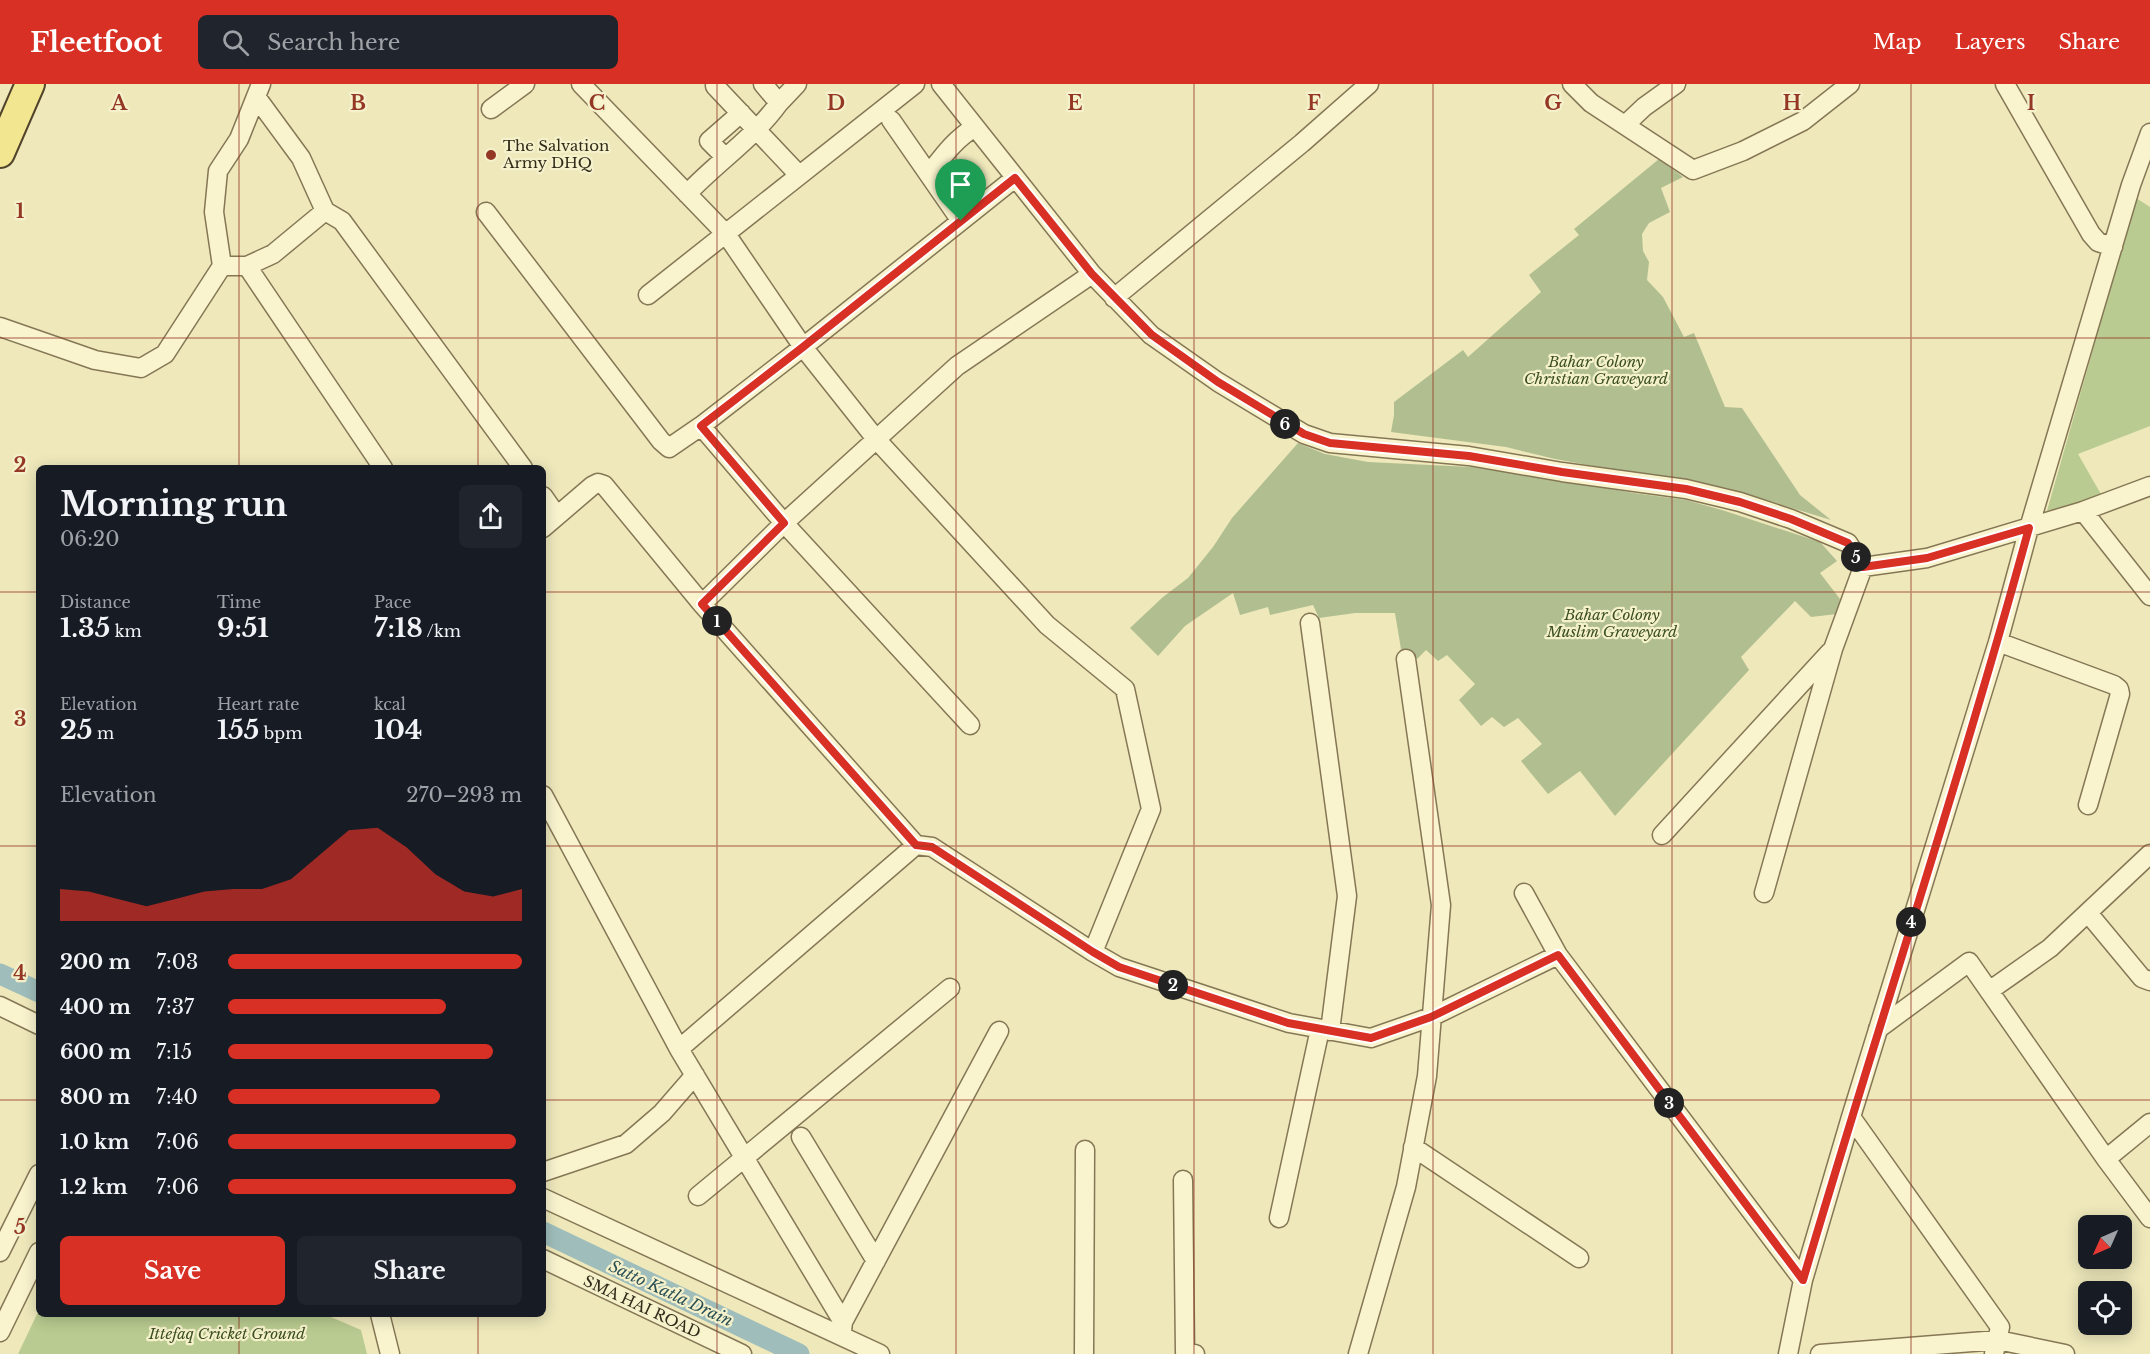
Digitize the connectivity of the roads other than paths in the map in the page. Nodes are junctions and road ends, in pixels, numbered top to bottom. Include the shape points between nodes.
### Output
1 (30, 84) edge
2 (525, 84) edge
3 (580, 84) edge
4 (763, 84) edge
5 (797, 84) edge
6 (915, 84) edge
7 (941, 84) edge
8 (1370, 84) edge
9 (1572, 84) edge
10 (1676, 84) edge
11 (1850, 84) edge
12 (2005, 84) edge
13 (715, 85) edge
14 (259, 91) edge
15 (779, 103) junction
16 (491, 109) dead end
17 (741, 113) junction
18 (891, 120) dead end
19 (1625, 125) junction
20 (975, 127) junction
21 (756, 129) junction
22 (2150, 133) edge
23 (0, 153) edge
24 (725, 157) junction
25 (928, 174) junction
26 (799, 176) junction
27 (1015, 178) junction
28 (687, 194) junction
29 (325, 211) junction
30 (486, 212) dead end
31 (961, 221) junction
32 (726, 234) junction
33 (2113, 247) junction
34 (222, 266) junction
35 (247, 266) junction
36 (1092, 274) junction
37 (648, 296) dead end
38 (1114, 298) junction
39 (0, 327) edge
40 (803, 347) junction
41 (701, 426) junction
42 (876, 439) junction
43 (380, 465) edge
44 (521, 465) edge
45 (2150, 486) edge
46 (546, 500) edge
47 (2083, 511) junction
48 (557, 516) junction
49 (784, 523) junction
50 (546, 525) edge
51 (2029, 528) junction
52 (1863, 567) junction
53 (2150, 596) edge
54 (702, 604) junction
55 (1310, 623) dead end
56 (1998, 642) junction
57 (1833, 649) junction
58 (1406, 659) dead end
59 (970, 725) dead end
60 (546, 801) edge
61 (2088, 805) dead end
62 (1662, 835) dead end
63 (916, 845) junction
64 (2150, 854) edge
65 (1524, 893) dead end
66 (1764, 893) dead end
67 (2088, 913) junction
68 (1093, 952) junction
69 (1558, 955) junction
70 (2150, 981) edge
71 (950, 988) dead end
72 (1989, 991) junction
73 (0, 1006) edge
74 (1431, 1017) junction
75 (36, 1023) edge
76 (1878, 1029) junction
77 (1325, 1030) junction
78 (999, 1031) dead end
79 (679, 1048) junction
80 (695, 1075) junction
81 (1851, 1117) junction
82 (2150, 1123) edge
83 (801, 1137) dead end
84 (1413, 1147) junction
85 (1085, 1150) dead end
86 (744, 1157) junction
87 (2106, 1159) junction
88 (546, 1171) edge
89 (36, 1180) edge
90 (1183, 1180) dead end
91 (698, 1196) dead end
92 (546, 1199) edge
93 (1279, 1218) dead end
94 (2150, 1218) edge
95 (0, 1252) edge
96 (36, 1258) edge
97 (1579, 1258) dead end
98 (546, 1260) edge
99 (876, 1261) junction
100 (1803, 1280) junction
101 (381, 1317) edge
102 (842, 1329) junction
103 (0, 1332) edge
104 (1996, 1347) edge
105 (390, 1354) edge
106 (742, 1354) edge
107 (880, 1354) edge
108 (1084, 1354) edge
109 (1195, 1354) edge
110 (1358, 1354) edge
111 (1788, 1354) edge
112 (1820, 1354) edge
113 (2065, 1354) edge

1 - 23 main road
2 - 16 street
3 - 28 street
4 - 15 street
5 - 15 street
6 - 26 street
7 - 20 street
8 - 38 street
9 - 19 street
10 - 19 street
11 - 19 street via 1803,121 1743,152 1693,170
12 - 33 street via 2091,234 2098,242
13 - 17 street
14 - 29 street via 302,158
14 - 34 street via 239,139 218,171 214,212
15 - 21 street
17 - 21 street
17 - 24 street via 709,141
18 - 25 street
20 - 25 street via 960,136
20 - 27 street
21 - 24 street
21 - 26 street
22 - 33 street
24 - 28 street
25 - 31 street
26 - 32 street
27 - 31 street
27 - 36 street
28 - 32 street
29 - 35 street via 273,254
29 - 44 street via 342,221
30 - 41 street via 661,441 669,448
31 - 40 street
32 - 37 street
32 - 40 street
33 - 51 street
34 - 35 street
34 - 39 street via 165,354 141,368 95,360
35 - 43 street
36 - 38 street
36 - 42 street via 957,366
38 - 52 street via 1152,335 1218,382 1304,434 1330,443 1469,456 1686,489 1791,519 1848,543
40 - 41 street
40 - 42 street
41 - 49 street
42 - 49 street
42 - 68 street via 1047,625 1125,689 1151,809
45 - 47 street
46 - 48 street
47 - 51 street
47 - 53 street
48 - 50 street
48 - 54 street via 592,486 604,485
49 - 54 street
49 - 59 street
51 - 52 street via 1927,558
51 - 56 street
52 - 57 street
54 - 63 street
55 - 77 street via 1347,896
56 - 61 street via 2119,689
56 - 76 street
57 - 62 street
57 - 66 street
58 - 74 street via 1441,905
60 - 79 street
63 - 68 street via 932,847
63 - 79 street
64 - 67 street
65 - 69 street
67 - 70 street via 2142,978
67 - 72 street via 2050,948
68 - 77 street via 1119,967 1288,1023
69 - 74 street
69 - 100 street
71 - 86 street
72 - 76 street via 1969,962
72 - 87 street
73 - 75 street
74 - 77 street via 1371,1038
74 - 84 street via 1427,1076
76 - 81 street
77 - 93 street
78 - 99 street
79 - 80 street
80 - 86 street
80 - 88 street via 662,1113 626,1144
81 - 100 street
81 - 104 street via 2000,1327
82 - 87 street
83 - 99 street
84 - 97 street
84 - 110 street via 1406,1187
85 - 108 street
86 - 91 street
86 - 102 street
87 - 94 street
89 - 95 street
90 - 109 street via 1185,1352
92 - 102 street
96 - 103 street
98 - 106 street, SMA HAI ROAD
99 - 102 street
100 - 111 street
101 - 105 street
102 - 107 street
104 - 112 street
104 - 113 street

